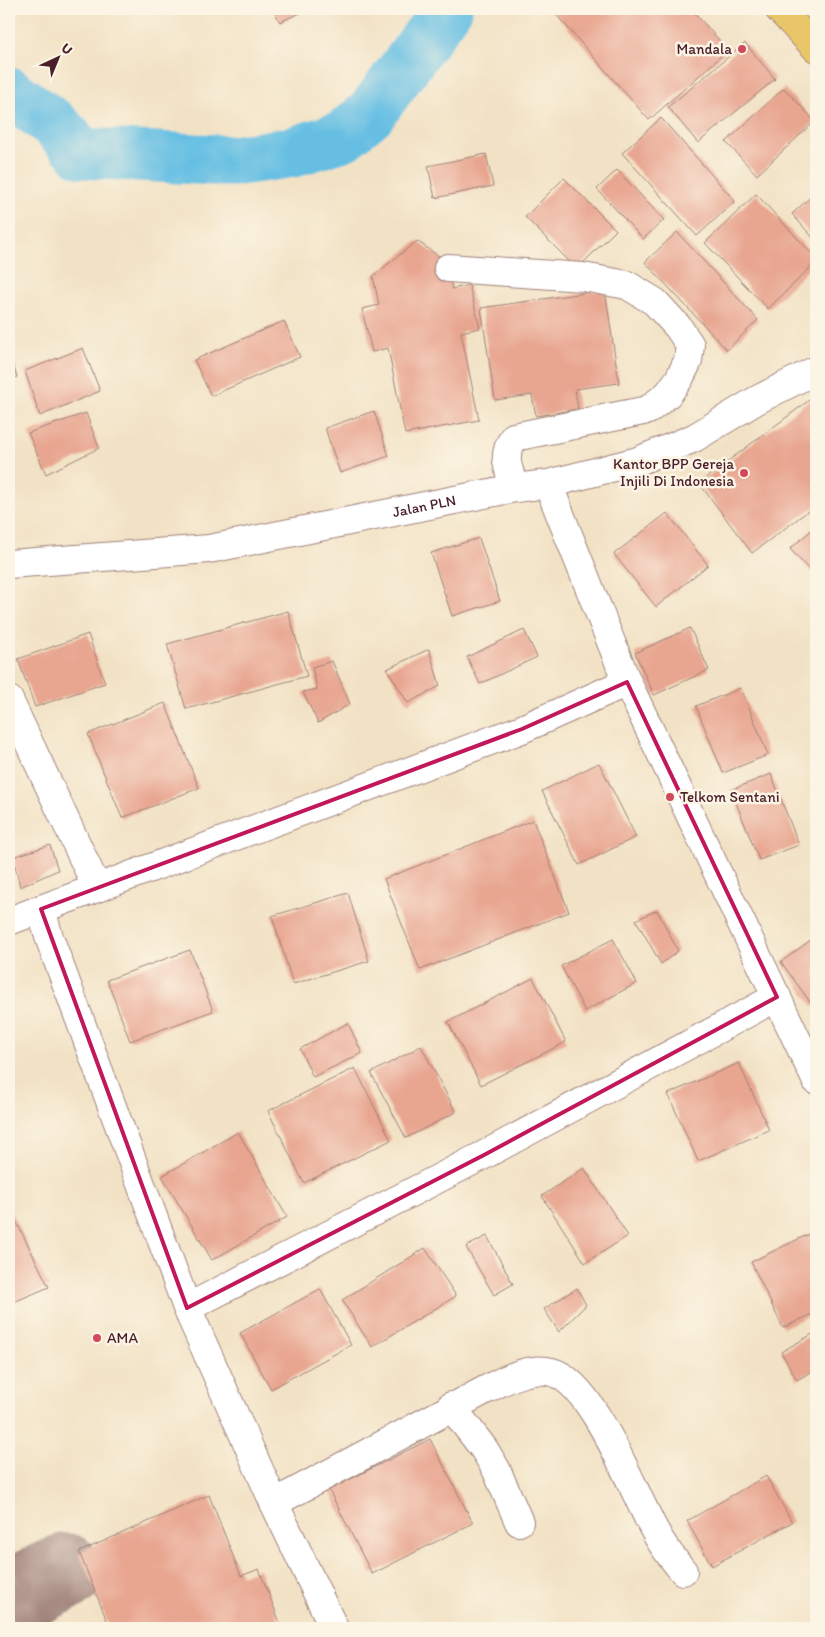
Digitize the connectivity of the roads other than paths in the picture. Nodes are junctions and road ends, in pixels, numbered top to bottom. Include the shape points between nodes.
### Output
1 (779, 9) edge
2 (816, 48) edge
3 (448, 268) dead end
4 (816, 370) edge
5 (548, 484) junction
6 (515, 488) junction
7 (9, 564) edge
8 (626, 682) junction
9 (9, 700) edge
10 (97, 888) junction
11 (41, 909) junction
12 (9, 921) edge
13 (777, 997) junction
14 (816, 1080) edge
15 (188, 1308) junction
16 (451, 1406) junction
17 (274, 1503) junction
18 (519, 1522) dead end
19 (682, 1571) dead end
20 (334, 1628) edge

1 - 2 highway
3 - 6 street via 583,277 627,285 655,302 690,345 688,361 680,379 648,410 514,438 506,449 506,461
4 - 5 street, Jalan PLN via 757,400 694,438 638,461
5 - 6 street, Jalan PLN
5 - 8 street
6 - 7 street, Jalan PLN via 209,549
8 - 10 street via 522,729
8 - 13 street
9 - 10 street
10 - 11 street
11 - 12 street
11 - 15 street
13 - 14 street
13 - 15 street via 484,1155
15 - 17 street
16 - 17 street
16 - 18 street via 496,1469
16 - 19 street via 519,1374 551,1372 570,1382 596,1415 657,1535
17 - 20 street

